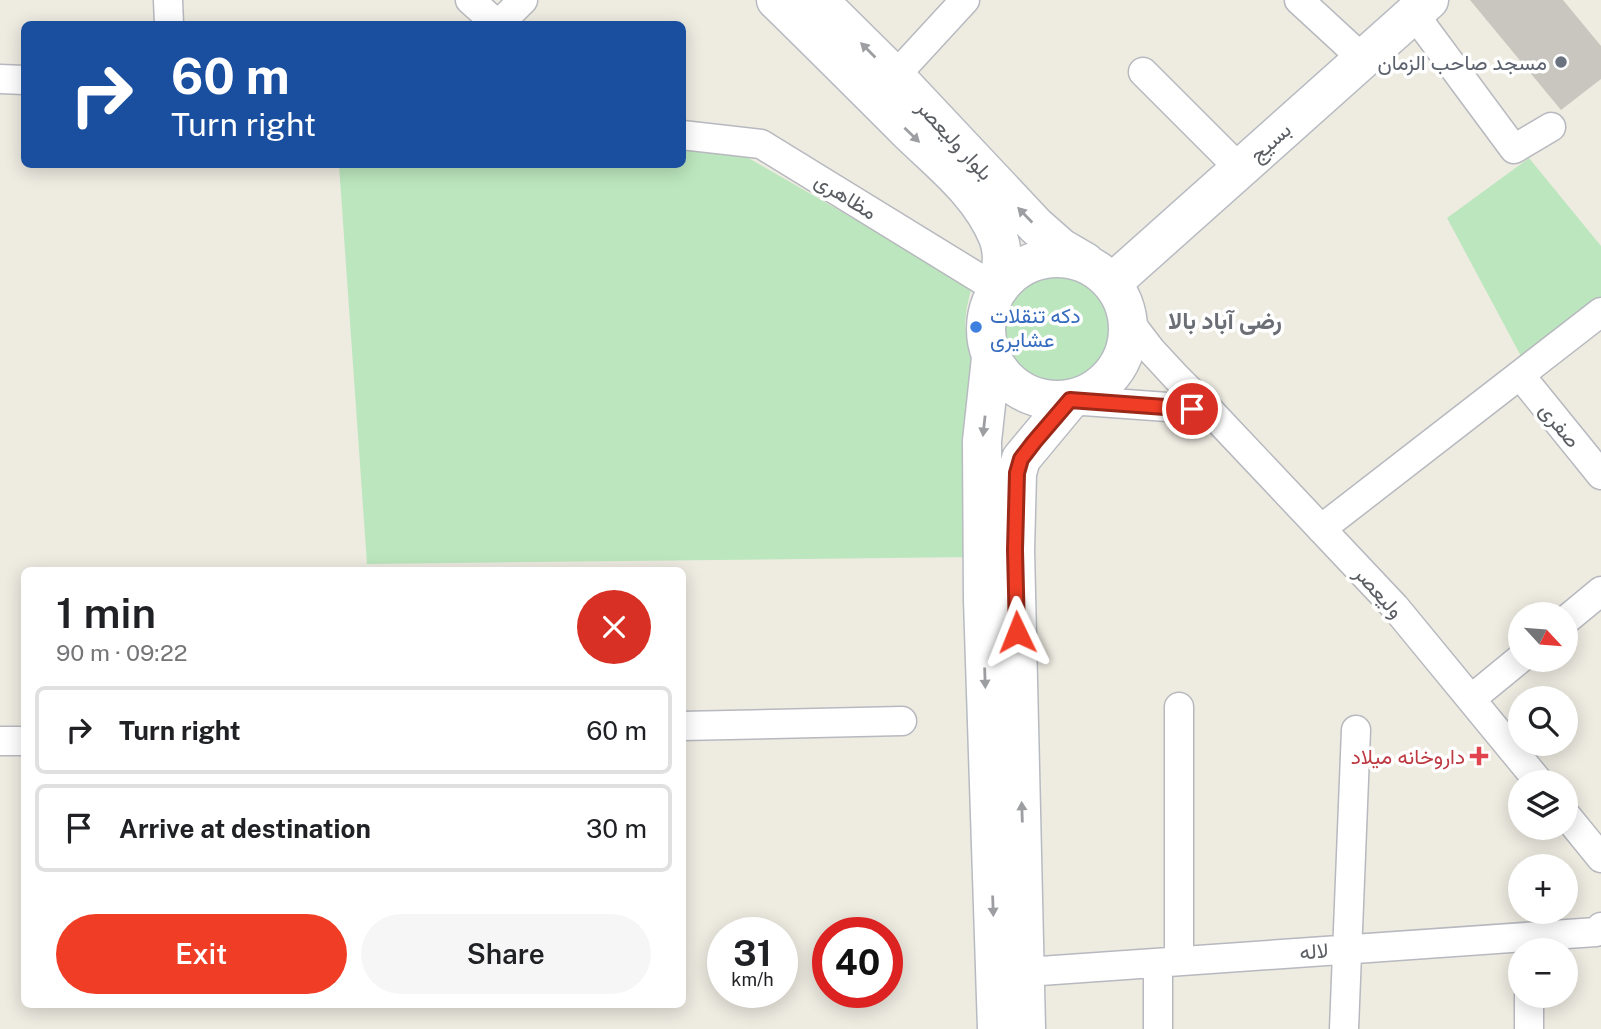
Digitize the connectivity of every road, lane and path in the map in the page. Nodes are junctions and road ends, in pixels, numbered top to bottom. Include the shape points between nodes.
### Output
1 (168, 0) edge
2 (470, 0) edge
3 (523, 0) edge
4 (776, 0) edge
5 (818, 0) edge
6 (965, 0) edge
7 (1299, 0) edge
8 (1421, 7) edge
9 (169, 21) edge
10 (494, 21) edge
11 (501, 21) edge
12 (1363, 59) junction
13 (1143, 72) dead end
14 (895, 76) junction
15 (0, 79) edge
16 (21, 80) edge
17 (1551, 127) dead end
18 (686, 135) edge
19 (1240, 169) junction
20 (1105, 277) junction
21 (998, 289) junction
22 (1128, 320) junction
23 (1597, 322) edge
24 (991, 358) junction
25 (1520, 375) junction
26 (1070, 400) junction
27 (1209, 410) junction
28 (1601, 475) edge
29 (1321, 529) junction
30 (1601, 591) edge
31 (1578, 610) edge
32 (1508, 669) edge
33 (1471, 699) junction
34 (1179, 707) dead end
35 (902, 721) dead end
36 (686, 726) edge
37 (1356, 730) dead end
38 (0, 741) edge
39 (21, 741) edge
40 (1529, 770) edge
41 (1578, 830) edge
42 (1601, 858) edge
43 (1601, 927) edge
44 (1560, 938) edge
45 (1508, 944) edge
46 (1346, 949) junction
47 (1168, 962) junction
48 (1026, 972) junction
49 (1529, 1008) edge
50 (997, 1029) edge
51 (1026, 1029) edge
52 (1158, 1029) edge
53 (1344, 1029) edge
54 (1529, 1029) edge

1 - 9 street
2 - 10 street
3 - 11 street
4 -> 21 street, بلوار ولیعصر via 970,190 999,237 1003,255
14 -> 5 street, بلوار ولیعصر
6 - 14 street
7 - 12 street
8 - 12 street, بسیج
8 - 17 street via 1514,149
12 - 19 street, بسیج
13 - 19 street
20 -> 14 street, بلوار ولیعصر via 1036,226
15 - 16 street
18 - 21 street, مظاهری via 761,144
19 - 20 street, بسیج
20 - 21 street via 1084,263 1052,258 1021,267
20 - 22 street via 1122,300
21 - 24 street via 987,311 985,335
22 - 26 street via 1127,342 1108,379 1090,393
22 - 27 street, ولیعصر
23 - 25 street
24 - 26 street via 1004,378 1023,393 1046,400
24 -> 50 street via 982,441 983,600
25 - 28 street, صفری
25 - 29 street
26 - 27 street
48 -> 26 street via 1017,473 1021,459
27 - 29 street, ولیعصر
29 - 33 street, ولیعصر via 1395,607
30 - 31 street
32 - 33 street
33 - 40 street, ولیعصر
34 - 47 street
35 - 36 street
37 - 46 street
38 - 39 street
41 - 42 street
43 - 44 street, لاله via 1597,932
45 - 46 street, لاله
46 - 47 street, لاله
46 - 53 street
47 - 48 street, لاله
47 - 52 street
48 - 51 street
49 - 54 street

